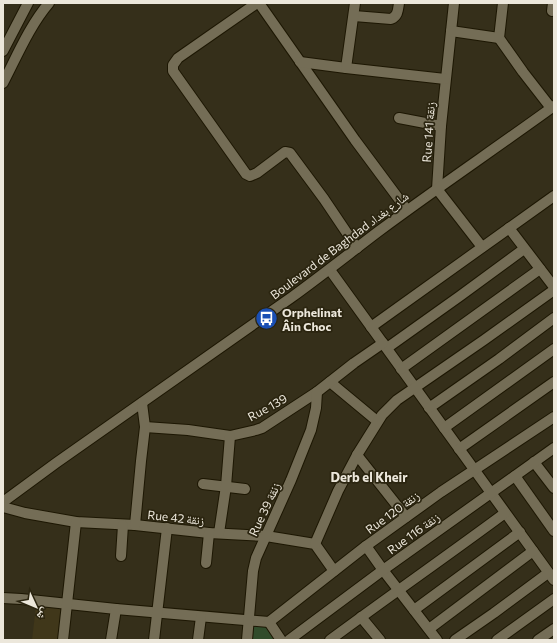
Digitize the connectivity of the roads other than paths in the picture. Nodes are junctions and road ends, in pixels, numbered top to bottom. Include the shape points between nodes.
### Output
1 (28, 3) edge
2 (49, 3) edge
3 (258, 3) edge
4 (355, 3) edge
5 (399, 3) edge
6 (454, 3) edge
7 (503, 3) edge
8 (354, 16) junction
9 (451, 31) junction
10 (499, 38) junction
11 (3, 51) edge
12 (300, 62) junction
13 (346, 68) junction
14 (445, 79) junction
15 (3, 83) edge
16 (552, 107) edge
17 (399, 118) dead end
18 (440, 126) junction
19 (437, 189) junction
20 (554, 196) edge
21 (407, 210) junction
22 (509, 228) junction
23 (482, 247) junction
24 (357, 248) junction
25 (524, 249) junction
26 (540, 269) junction
27 (330, 270) junction
28 (554, 288) edge
29 (554, 318) edge
30 (371, 327) junction
31 (385, 346) junction
32 (554, 349) edge
33 (401, 369) junction
34 (330, 382) junction
35 (554, 382) edge
36 (415, 388) junction
37 (318, 392) junction
38 (142, 403) junction
39 (430, 408) junction
40 (554, 417) edge
41 (377, 421) junction
42 (146, 427) junction
43 (444, 428) junction
44 (230, 436) junction
45 (554, 448) edge
46 (459, 449) junction
47 (357, 455) junction
48 (534, 462) junction
49 (475, 470) junction
50 (515, 476) junction
51 (202, 484) dead end
52 (226, 486) junction
53 (554, 488) edge
54 (245, 489) dead end
55 (491, 492) junction
56 (3, 502) edge
57 (3, 506) edge
58 (505, 513) junction
59 (406, 517) junction
60 (76, 522) junction
61 (123, 525) junction
62 (135, 525) junction
63 (167, 528) junction
64 (554, 531) edge
65 (520, 532) junction
66 (214, 533) junction
67 (266, 536) junction
68 (315, 544) junction
69 (366, 546) junction
70 (533, 551) junction
71 (121, 556) dead end
72 (206, 563) dead end
73 (383, 570) junction
74 (334, 571) junction
75 (551, 576) edge
76 (399, 590) junction
77 (3, 598) edge
78 (554, 599) edge
79 (68, 604) junction
80 (116, 609) junction
81 (414, 610) junction
82 (156, 613) junction
83 (201, 617) junction
84 (361, 617) junction
85 (250, 621) junction
86 (269, 622) junction
87 (429, 629) junction
88 (554, 629) edge
89 (377, 639) edge
90 (64, 640) edge
91 (111, 640) edge
92 (154, 640) edge
93 (198, 640) edge
94 (247, 640) edge
95 (281, 640) edge
96 (289, 640) edge
97 (330, 640) edge
98 (437, 640) edge
99 (454, 640) edge
100 (497, 640) edge
101 (538, 640) edge

1 - 11 street
2 - 15 street via 34,23
3 - 12 street
3 - 24 street via 178,58 173,65 173,71 246,174 250,176 285,152 290,153
4 - 8 street
5 - 8 street via 398,14 394,18
6 - 9 street, Rue 141 زنقة
7 - 10 street
8 - 13 street
9 - 10 street
9 - 14 street, Rue 141 زنقة
10 - 16 street
12 - 13 street
12 - 21 street
13 - 14 street
14 - 18 street, Rue 141 زنقة
16 - 19 street, Boulevard de Baghdad شارع بغداد
17 - 18 street
18 - 19 street, Rue 141 زنقة
19 - 21 street, Boulevard de Baghdad شارع بغداد
19 - 23 street
20 - 22 street
21 - 24 street, Boulevard de Baghdad شارع بغداد
22 - 23 street
22 - 25 street
23 - 30 street
24 - 27 street, Boulevard de Baghdad شارع بغداد
25 - 26 street
25 - 31 street, Rue 139
26 - 28 street
26 - 33 street
27 - 30 street
27 - 38 street, Boulevard de Baghdad شارع بغداد
28 - 36 street
29 - 39 street
30 - 31 street
31 - 33 street
31 - 34 street, Rue 139 via 354,363
32 - 43 street
33 - 36 street
34 - 37 street, Rue 139
34 - 41 street
35 - 46 street
36 - 39 street
36 - 41 street via 397,400
37 - 44 street, Rue 139 via 262,428
37 - 67 street, Rue 39 زنقة via 311,430
38 - 42 street
38 - 56 street, Boulevard de Baghdad شارع بغداد
39 - 43 street
40 - 49 street, Rue 120 زنقة
41 - 47 street
42 - 44 street, Rue 139
42 - 62 street
43 - 46 street
44 - 52 street
45 - 48 street, Rue 116 زنقة
46 - 49 street
47 - 59 street
47 - 68 street
48 - 50 street, Rue 116 زنقة
48 - 53 street
49 - 55 street
49 - 59 street, Rue 120 زنقة
50 - 55 street, Rue 116 زنقة
50 - 64 street
51 - 52 street
52 - 54 street
52 - 66 street
55 - 58 street
55 - 73 street, Rue 116 زنقة
57 - 60 street, Rue 42 زنقة via 25,513
58 - 65 street
58 - 76 street
59 - 69 street, Rue 120 زنقة
60 - 61 street, Rue 42 زنقة
60 - 79 street
61 - 62 street, Rue 42 زنقة
61 - 71 street
62 - 63 street, Rue 42 زنقة
63 - 66 street, Rue 42 زنقة
63 - 82 street
65 - 70 street
65 - 81 street
66 - 67 street, Rue 42 زنقة
66 - 72 street
67 - 68 street, Rue 42 زنقة
67 - 85 street, Rue 39 زنقة via 253,571
68 - 74 street
69 - 73 street
69 - 74 street, Rue 120 زنقة
70 - 75 street
70 - 87 street
73 - 76 street
73 - 96 street, Rue 116 زنقة
74 - 86 street, Rue 120 زنقة
75 - 99 street
76 - 81 street
76 - 84 street
77 - 79 street
78 - 100 street
79 - 80 street
79 - 90 street
80 - 82 street
80 - 91 street
81 - 87 street
82 - 83 street
82 - 92 street
83 - 85 street
83 - 93 street
84 - 89 street
84 - 97 street
85 - 86 street
85 - 94 street, Rue 39 زنقة
86 - 95 street
87 - 98 street
88 - 101 street

